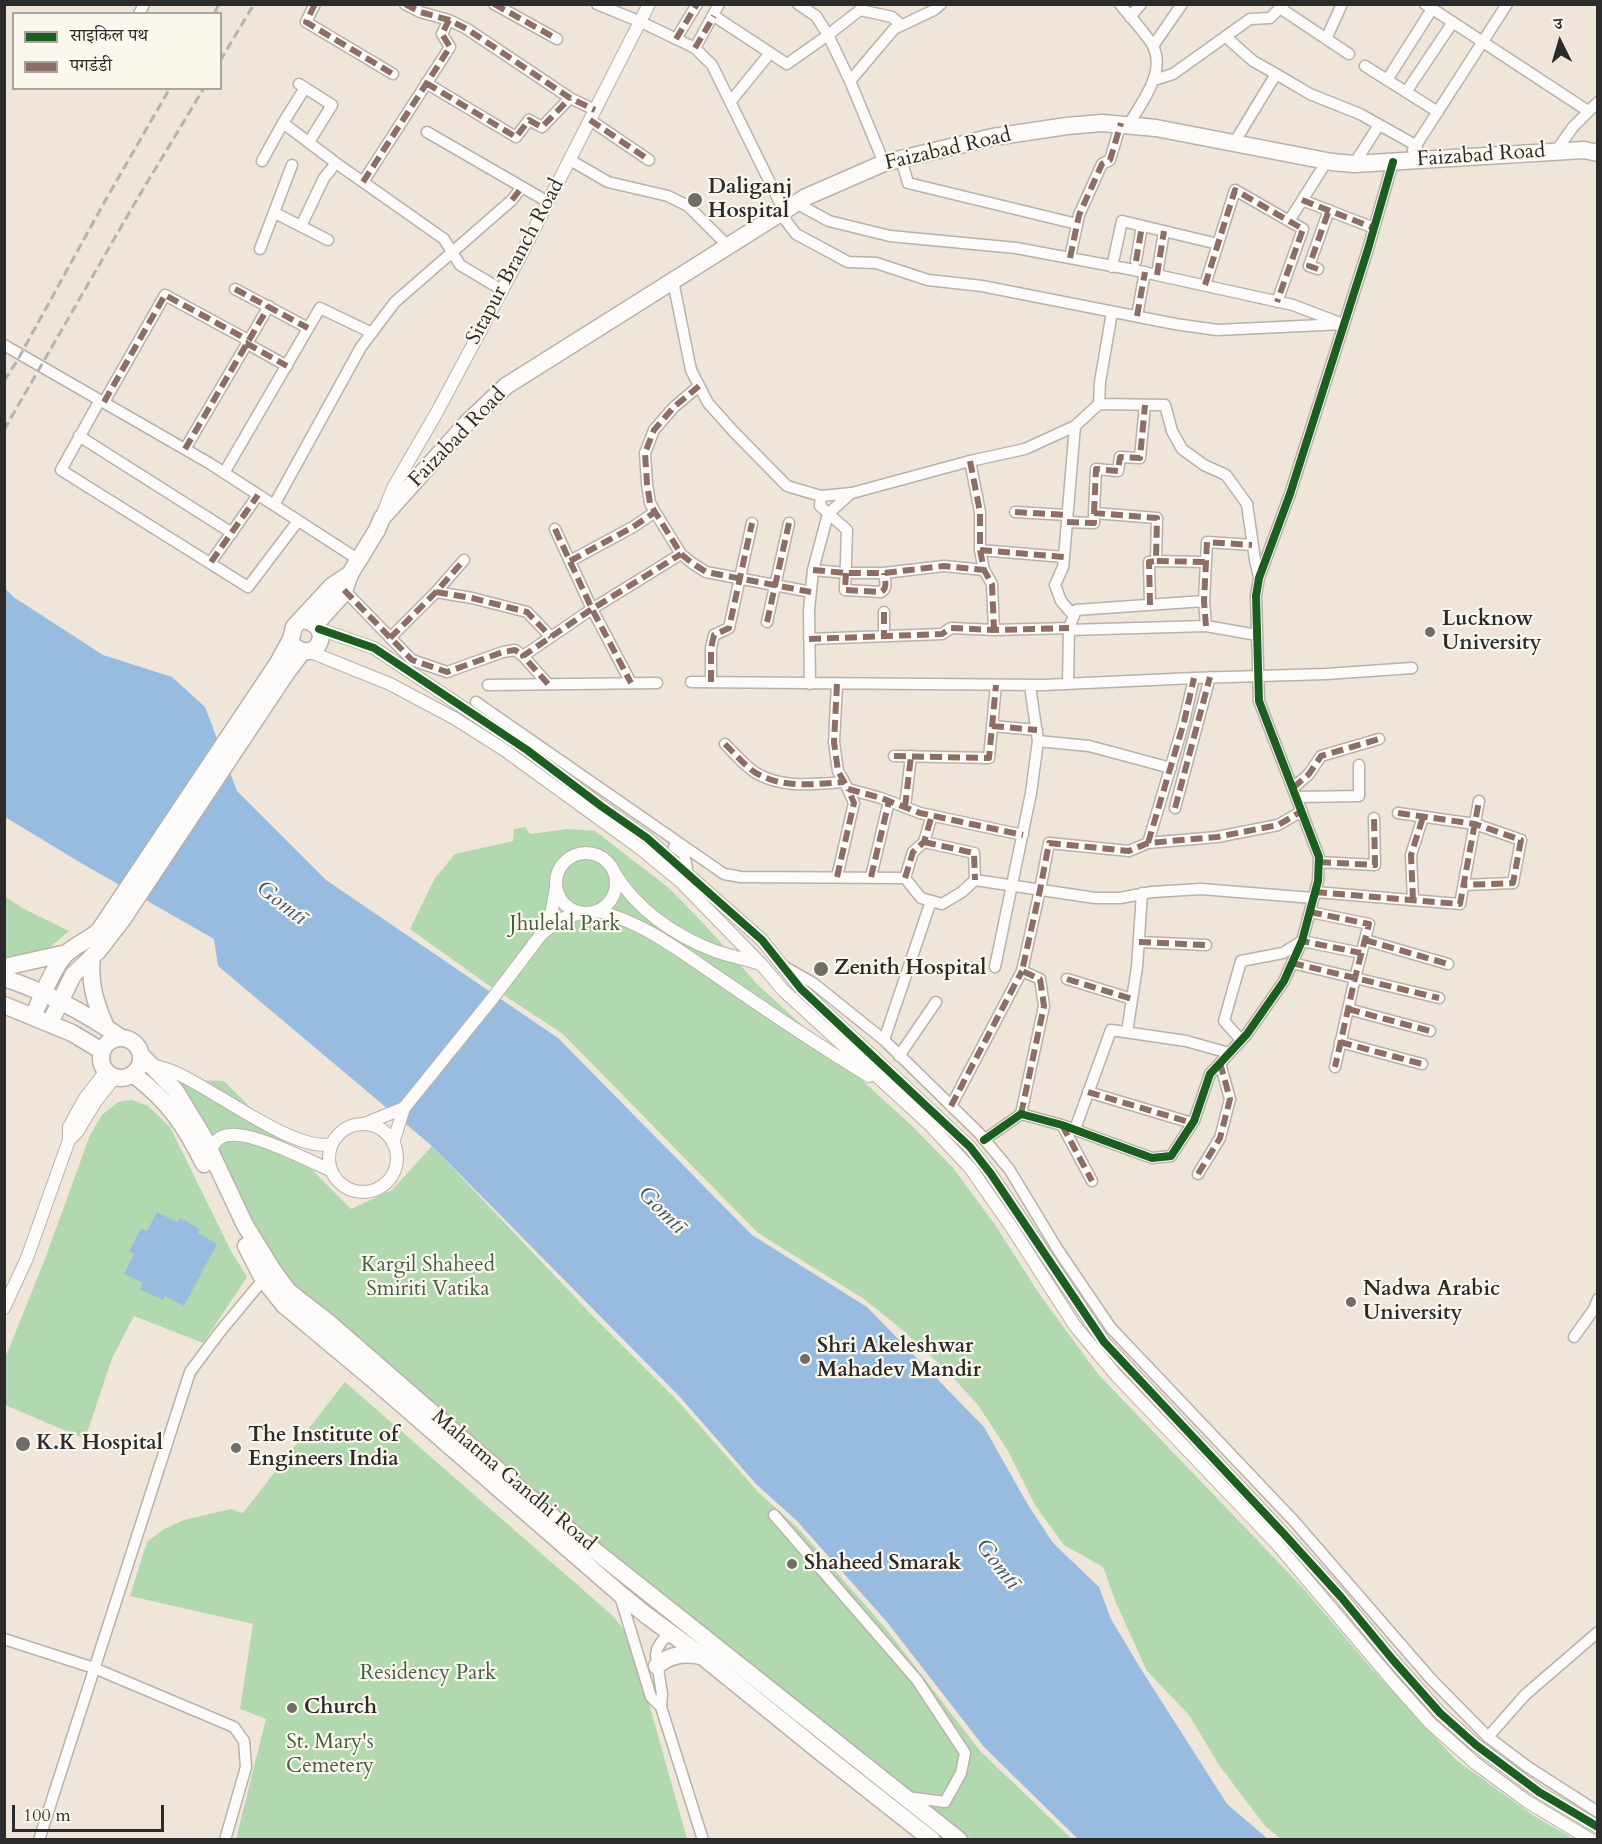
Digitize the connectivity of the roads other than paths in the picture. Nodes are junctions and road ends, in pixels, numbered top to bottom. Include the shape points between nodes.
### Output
1 (315, 4) edge
2 (494, 4) edge
3 (597, 4) edge
4 (649, 4) edge
5 (697, 4) edge
6 (719, 4) edge
7 (798, 4) edge
8 (941, 4) edge
9 (1120, 4) edge
10 (1141, 4) edge
11 (1182, 4) edge
12 (1342, 4) edge
13 (1507, 4) edge
14 (411, 6) edge
15 (1282, 6) edge
16 (1428, 7) edge
17 (714, 16) junction
18 (1130, 17) junction
19 (449, 20) junction
20 (640, 22) junction
21 (1453, 22) junction
22 (901, 25) junction
23 (828, 35) junction
24 (1226, 37) junction
25 (557, 39) dead end
26 (676, 39) junction
27 (1326, 39) junction
28 (1483, 42) junction
29 (1153, 46) junction
30 (695, 48) junction
31 (770, 53) junction
32 (1348, 54) dead end
33 (1365, 66) dead end
34 (393, 74) dead end
35 (1276, 74) junction
36 (1154, 80) junction
37 (1387, 80) junction
38 (850, 81) junction
39 (426, 83) junction
40 (1406, 92) junction
41 (570, 98) junction
42 (731, 101) junction
43 (1598, 102) edge
44 (1588, 111) junction
45 (1438, 112) junction
46 (593, 115) junction
47 (283, 123) junction
48 (1125, 124) junction
49 (1379, 125) junction
50 (427, 132) dead end
51 (309, 142) junction
52 (1234, 142) junction
53 (1417, 146) junction
54 (1593, 148) edge
55 (1556, 151) junction
56 (901, 159) junction
57 (570, 160) junction
58 (649, 160) dead end
59 (262, 161) dead end
60 (1327, 161) junction
61 (1398, 162) junction
62 (336, 163) junction
63 (884, 163) junction
64 (1354, 164) junction
65 (292, 165) dead end
66 (363, 182) junction
67 (522, 187) junction
68 (1302, 200) junction
69 (548, 202) junction
70 (787, 209) junction
71 (1329, 210) junction
72 (274, 213) junction
73 (1288, 221) junction
74 (1077, 224) junction
75 (301, 226) junction
76 (1142, 226) junction
77 (1374, 228) junction
78 (1164, 231) junction
79 (328, 240) dead end
80 (1218, 244) junction
81 (728, 246) junction
82 (260, 249) dead end
83 (452, 253) junction
84 (1070, 258) junction
85 (1136, 261) dead end
86 (1292, 261) junction
87 (1112, 267) junction
88 (1144, 272) junction
89 (1157, 274) junction
90 (673, 281) junction
91 (1204, 285) junction
92 (235, 289) dead end
93 (502, 290) junction
94 (1277, 302) junction
95 (269, 306) junction
96 (1113, 312) junction
97 (1137, 316) junction
98 (1343, 324) junction
99 (308, 328) junction
100 (372, 333) junction
101 (247, 342) junction
102 (4, 345) edge
103 (286, 366) junction
104 (699, 386) junction
105 (102, 401) junction
106 (1099, 404) junction
107 (1146, 405) junction
108 (1075, 426) junction
109 (80, 436) junction
110 (185, 449) junction
111 (970, 461) junction
112 (224, 473) junction
113 (852, 493) junction
114 (258, 495) junction
115 (820, 496) junction
116 (274, 505) junction
117 (655, 512) junction
118 (1015, 512) dead end
119 (1094, 513) junction
120 (828, 514) junction
121 (382, 518) junction
122 (1067, 519) junction
123 (298, 521) junction
124 (752, 523) dead end
125 (789, 523) dead end
126 (555, 530) dead end
127 (231, 533) junction
128 (1252, 545) junction
129 (980, 550) junction
130 (681, 554) junction
131 (1065, 557) junction
132 (464, 560) dead end
133 (570, 561) junction
134 (1156, 561) junction
135 (211, 562) junction
136 (1206, 562) junction
137 (813, 570) junction
138 (984, 570) junction
139 (846, 573) junction
140 (884, 573) junction
141 (351, 575) junction
142 (741, 578) junction
143 (1259, 578) junction
144 (775, 585) junction
145 (436, 592) junction
146 (811, 592) junction
147 (1204, 600) junction
148 (1150, 605) junction
149 (592, 609) junction
150 (884, 612) dead end
151 (1074, 616) junction
152 (767, 622) dead end
153 (1206, 626) junction
154 (317, 627) junction
155 (1069, 629) junction
156 (993, 630) junction
157 (294, 631) junction
158 (1257, 635) junction
159 (884, 636) junction
160 (551, 637) junction
161 (390, 638) junction
162 (809, 639) junction
163 (306, 651) junction
164 (523, 656) junction
165 (282, 668) junction
166 (1412, 668) dead end
167 (1259, 676) junction
168 (1210, 677) junction
169 (1194, 678) junction
170 (691, 682) dead end
171 (711, 682) junction
172 (631, 683) junction
173 (657, 683) dead end
174 (548, 684) junction
175 (810, 684) junction
176 (837, 684) junction
177 (1068, 684) junction
178 (488, 686) dead end
179 (996, 686) junction
180 (1030, 686) junction
181 (476, 702) dead end
182 (992, 726) junction
183 (1038, 736) junction
184 (1380, 740) dead end
185 (725, 744) dead end
186 (894, 756) dead end
187 (911, 756) junction
188 (1359, 765) dead end
189 (1171, 768) junction
190 (846, 786) junction
191 (1295, 793) junction
192 (889, 801) junction
193 (1479, 801) dead end
194 (621, 803) junction
195 (905, 807) junction
196 (1175, 808) dead end
197 (1302, 811) junction
198 (1398, 813) dead end
199 (926, 814) junction
200 (1423, 817) junction
201 (1374, 818) dead end
202 (1475, 824) junction
203 (1023, 835) junction
204 (924, 842) junction
205 (1148, 843) junction
206 (1319, 862) junction
207 (614, 872) junction
208 (688, 873) junction
209 (837, 877) junction
210 (871, 877) junction
211 (905, 878) junction
212 (975, 880) junction
213 (1464, 885) junction
214 (556, 887) junction
215 (1011, 887) junction
216 (1040, 890) junction
217 (1142, 893) junction
218 (1314, 895) junction
219 (1413, 900) junction
220 (931, 901) junction
221 (597, 911) junction
222 (1310, 912) junction
223 (584, 913) junction
224 (540, 936) junction
225 (1365, 940) junction
226 (1302, 941) junction
227 (1139, 942) junction
228 (1206, 945) dead end
229 (93, 949) junction
230 (67, 953) junction
231 (1361, 953) junction
232 (1292, 963) junction
233 (761, 964) junction
234 (1449, 964) dead end
235 (4, 967) edge
236 (785, 967) junction
237 (996, 967) dead end
238 (1022, 971) junction
239 (4, 978) edge
240 (1355, 978) junction
241 (1067, 979) dead end
242 (44, 994) junction
243 (1439, 998) dead end
244 (1132, 999) junction
245 (62, 1001) junction
246 (936, 1002) dead end
247 (4, 1005) edge
248 (1348, 1009) junction
249 (33, 1016) junction
250 (50, 1023) junction
251 (1430, 1031) dead end
252 (113, 1032) junction
253 (1127, 1032) junction
254 (1241, 1040) junction
255 (884, 1041) junction
256 (1340, 1042) junction
257 (102, 1051) junction
258 (1229, 1053) junction
259 (899, 1056) junction
260 (147, 1061) junction
261 (1220, 1063) junction
262 (1422, 1065) dead end
263 (1335, 1067) dead end
264 (110, 1074) junction
265 (133, 1074) junction
266 (893, 1091) junction
267 (1088, 1092) junction
268 (951, 1106) junction
269 (404, 1108) junction
270 (1021, 1114) junction
271 (1192, 1123) junction
272 (364, 1124) junction
273 (1062, 1125) junction
274 (1075, 1129) junction
275 (984, 1140) junction
276 (393, 1143) junction
277 (332, 1144) junction
278 (214, 1158) junction
279 (330, 1170) junction
280 (1198, 1174) dead end
281 (1092, 1181) dead end
282 (268, 1274) junction
283 (1598, 1299) edge
284 (4, 1308) edge
285 (1574, 1337) dead end
286 (774, 1515) dead end
287 (619, 1593) junction
288 (1598, 1632) edge
289 (671, 1633) junction
290 (4, 1639) edge
291 (702, 1656) junction
292 (657, 1666) junction
293 (94, 1668) junction
294 (661, 1707) junction
295 (1488, 1737) junction
296 (904, 1796) junction
297 (1598, 1812) edge
298 (1598, 1827) edge
299 (39, 1839) edge
300 (225, 1839) edge
301 (703, 1839) edge
302 (932, 1839) edge
303 (959, 1839) edge
304 (1591, 1839) edge

1 - 34 street via 306,22
2 - 25 street
3 - 20 street
4 - 20 street, Sitapur Branch Road
5 - 26 street
6 - 17 street
7 - 23 street via 816,16
8 - 22 street
9 - 18 street
10 - 18 street
11 - 29 street
12 - 27 street
13 - 28 street
14 - 19 street
15 - 24 street via 1270,18 1250,19
15 - 27 street
16 - 21 street
16 - 37 street
17 - 30 street
17 - 31 street
18 - 29 street
19 - 39 street via 442,34 450,47
19 - 41 street
20 - 26 street
20 - 46 street, Sitapur Branch Road
21 - 28 street
21 - 40 street
22 - 23 street via 892,17 860,10
22 - 38 street
23 - 31 street via 787,64
23 - 38 street
24 - 35 street via 1253,61
24 - 36 street via 1173,74
26 - 30 street
27 - 32 street
28 - 44 street
28 - 45 street
29 - 36 street via 1157,61
30 - 42 street via 712,65
31 - 42 street
33 - 37 street
35 - 49 street
35 - 52 street
36 - 48 street
37 - 40 street
38 - 63 street
39 - 41 street via 516,137 529,120 542,126
39 - 66 street
40 - 45 street
41 - 46 street
42 - 70 street
43 - 44 street
44 - 55 street
45 - 53 street
46 - 57 street, Sitapur Branch Road
46 - 58 street
47 - 51 street
47 - 51 street via 301,88 332,105
47 - 59 street
48 - 52 main road, Faizabad Road
48 - 56 main road, Faizabad Road via 1067,126 993,137
48 - 74 street via 1110,159 1102,164
49 - 53 street
49 - 64 street
50 - 67 street
51 - 62 street
52 - 60 main road, Faizabad Road
53 - 61 street
54 - 55 main road, Faizabad Road
55 - 61 main road, Faizabad Road
56 - 63 main road, Faizabad Road
56 - 74 street via 908,183
57 - 69 street, Sitapur Branch Road
57 - 81 street via 608,182 668,196 688,206
60 - 64 main road, Faizabad Road
60 - 68 street
61 - 64 main road, Faizabad Road
61 - 77 street
62 - 66 street
62 - 75 street via 324,178
63 - 70 main road, Faizabad Road via 806,196
65 - 72 street
66 - 83 street via 444,239
67 - 69 street
67 - 83 street
68 - 71 street
68 - 73 street
69 - 93 street, Sitapur Branch Road
70 - 81 main road, Faizabad Road
70 - 84 street via 890,237 1016,248
70 - 96 street via 796,234 848,262 876,263 928,280 982,286
71 - 77 street
71 - 86 street via 1314,268
72 - 75 street
72 - 82 street
73 - 80 street via 1235,190
73 - 86 street via 1303,229
74 - 84 street
75 - 79 street
76 - 78 street
76 - 85 street
76 - 87 street via 1122,221
77 - 98 street
78 - 80 street
78 - 89 street
80 - 91 street
81 - 90 main road, Faizabad Road
83 - 93 street via 460,265
83 - 100 street via 395,303
84 - 87 street
86 - 94 street
87 - 88 street
88 - 89 street
88 - 97 street
89 - 91 street
90 - 104 street via 691,370
90 - 121 main road, Faizabad Road via 506,386 467,423
91 - 94 street
92 - 95 street
93 - 121 street, Sitapur Branch Road via 393,488
94 - 98 street
95 - 99 street
95 - 101 street
96 - 97 street
96 - 106 street
97 - 98 street via 1217,330
98 - 143 street
99 - 100 street via 320,308
99 - 103 street
100 - 116 street
101 - 103 street
101 - 105 street via 165,295
101 - 110 street
102 - 105 street
103 - 112 street
104 - 115 street via 714,410 788,486
104 - 117 street via 674,406 654,430 645,453 646,484
105 - 109 street
105 - 110 street
106 - 107 street
106 - 108 street
107 - 119 street via 1140,458 1120,457 1118,471 1096,469
107 - 128 street via 1165,405 1182,449 1226,475 1239,490 1247,504
108 - 111 street via 1024,449
108 - 122 street
109 - 127 street
109 - 135 street via 61,470
110 - 112 street
111 - 113 street
111 - 129 street via 980,512
112 - 114 street
113 - 115 street
113 - 120 street
114 - 116 street
114 - 127 street
115 - 120 street via 820,506
116 - 123 street
117 - 130 street
117 - 133 street
118 - 122 street
119 - 122 street via 1094,523
119 - 134 street via 1157,518
120 - 137 street
120 - 139 street via 847,530
121 - 141 main road, Faizabad Road
122 - 131 street
123 - 135 street via 248,587
123 - 141 street
124 - 142 street
125 - 144 street
126 - 133 street
127 - 135 street
128 - 136 street via 1207,542
128 - 143 street
129 - 131 street
129 - 138 street
130 - 142 street via 706,572
130 - 149 street
131 - 151 street via 1055,585 1061,601
132 - 145 street
133 - 149 street
134 - 136 street
134 - 148 street via 1149,562
136 - 147 street
137 - 139 street
137 - 146 street
138 - 140 street via 944,566
138 - 156 street via 992,584
139 - 140 street
139 - 140 street via 845,590 881,592 886,586
141 - 154 main road via 343,594
141 - 157 main road via 332,586
141 - 161 street
142 - 144 street
142 - 171 street via 729,628 714,635
143 - 158 street
144 - 146 street
144 - 152 street
145 - 160 street via 527,612
145 - 161 street
146 - 162 street
147 - 148 street
147 - 153 street
148 - 151 street via 1077,610
149 - 160 street
149 - 172 street
150 - 159 street
151 - 155 street
153 - 155 street
153 - 158 street
154 - 157 main road via 308,621
154 - 163 main road via 320,641
154 - 208 street via 374,648 483,720 647,838
155 - 156 street
155 - 177 street
156 - 159 street via 951,628 942,634
157 - 163 main road via 295,647
157 - 165 main road
158 - 167 street
159 - 162 street
160 - 164 street
161 - 164 street via 412,660 447,672 503,652 515,650
162 - 175 street
163 - 165 main road
163 - 233 street via 390,684 503,749 680,881
164 - 174 street
165 - 229 main road via 117,917 99,931
166 - 167 street
167 - 168 street
167 - 191 street via 1259,701
168 - 169 street
168 - 196 street
169 - 177 street
169 - 189 street
170 - 171 street
171 - 175 street
172 - 173 street
172 - 174 street
174 - 178 street
175 - 176 street
176 - 179 street
176 - 190 street via 834,742 838,771
177 - 180 street
179 - 180 street
179 - 182 street
180 - 183 street
181 - 194 street
182 - 183 street
182 - 187 street via 989,758
183 - 189 street
183 - 203 street
184 - 191 street via 1321,756
185 - 190 street via 755,772 771,780
186 - 187 street
187 - 195 street
188 - 191 street via 1359,796
189 - 205 street
190 - 192 street
190 - 209 street via 854,803
191 - 197 street
192 - 195 street
192 - 210 street
193 - 202 street
194 - 208 street via 684,854
194 - 209 street via 724,874
195 - 199 street
197 - 205 street via 1278,825 1217,837
197 - 206 street
198 - 200 street
199 - 203 street
199 - 204 street
200 - 202 street
200 - 219 street via 1411,855
201 - 206 street via 1375,865
202 - 213 street
202 - 213 street via 1521,840 1513,883
203 - 215 street
204 - 211 street via 913,852
204 - 212 street via 974,853
205 - 216 street via 1129,851 1049,843
206 - 218 street
207 - 214 street via 601,857 581,853 561,866
207 - 221 street via 612,898
207 - 233 street via 634,899 661,922 700,945
208 - 236 street via 762,940
209 - 210 street
210 - 211 street
211 - 220 street via 921,898
212 - 215 street
212 - 220 street via 942,904
213 - 219 street via 1460,904
214 - 223 street via 565,905
214 - 224 street via 552,910
215 - 216 street
215 - 237 street
216 - 217 street via 1095,898
216 - 238 street
217 - 218 street via 1201,889
217 - 227 street
218 - 219 street
218 - 222 street
220 - 255 street
221 - 223 street
221 - 266 street via 657,936 822,1048
222 - 225 street via 1369,924
222 - 226 street
223 - 224 street via 561,919
224 - 269 street
225 - 231 street
225 - 234 street
226 - 231 street
226 - 232 street
226 - 254 street via 1283,953 1241,961 1224,1021
227 - 228 street
227 - 244 street
229 - 230 main road
229 - 245 main road via 73,975
229 - 252 main road via 92,992
230 - 235 main road
230 - 242 main road
231 - 240 street
232 - 240 street
232 - 254 street via 1284,981
233 - 236 street
233 - 266 street via 783,990
236 - 255 street via 813,983
236 - 298 street via 801,989 970,1147 1104,1342 1284,1534 1440,1713 1539,1792
238 - 268 street
238 - 270 street via 1040,979 1044,1006
239 - 242 main road
240 - 243 street
240 - 248 street
241 - 244 street
242 - 245 main road
242 - 249 main road
244 - 253 street
245 - 250 main road
245 - 252 main road
246 - 259 street
247 - 249 main road
248 - 251 street
248 - 256 street
249 - 250 main road
250 - 257 main road
252 - 257 main road via 113,1039
252 - 260 main road, Mahatma Gandhi Road via 135,1042
253 - 258 street via 1186,1041
253 - 267 street via 1111,1030
254 - 258 street
255 - 259 street
256 - 262 street
256 - 263 street
257 - 264 main road via 101,1059
258 - 261 street
259 - 268 street
260 - 265 main road
260 - 277 street via 175,1072 290,1136 320,1145
260 - 278 main road, Mahatma Gandhi Road via 175,1090
261 - 271 street via 1210,1074
261 - 280 street via 1230,1099 1220,1138
264 - 265 main road via 123,1078
264 - 284 street via 69,1140 27,1258
265 - 282 main road, Mahatma Gandhi Road via 171,1108 189,1134
266 - 304 street via 971,1169 1075,1326 1116,1375 1276,1543 1430,1723 1528,1802
267 - 271 street
267 - 274 street
268 - 275 street
269 - 272 street
269 - 276 street
270 - 273 street
270 - 275 street
271 - 274 street via 1171,1156 1162,1158 1152,1158
272 - 276 street via 384,1132
272 - 277 street via 344,1130
273 - 274 street
273 - 281 street
275 - 295 street via 1008,1169 1112,1328 1294,1521 1431,1679
276 - 279 street via 397,1156 395,1170 387,1183 375,1190 361,1193 347,1189
277 - 279 street via 328,1153
278 - 279 street via 217,1140 240,1135
278 - 282 main road, Mahatma Gandhi Road
282 - 287 main road, Mahatma Gandhi Road via 285,1305
282 - 293 street via 190,1372
282 - 296 main road, Mahatma Gandhi Road via 545,1511
283 - 285 street
286 - 296 street via 918,1680 965,1753 961,1773 945,1802
287 - 289 main road, Mahatma Gandhi Road
287 - 294 street via 651,1696
288 - 295 street via 1525,1695
289 - 291 main road, Mahatma Gandhi Road
289 - 292 street via 657,1649
290 - 293 street
291 - 292 main road via 681,1654
291 - 302 main road, Mahatma Gandhi Road
292 - 294 street
293 - 299 street
293 - 300 street via 234,1727 244,1742 246,1767
294 - 301 street
295 - 297 street
296 - 303 main road, Mahatma Gandhi Road

